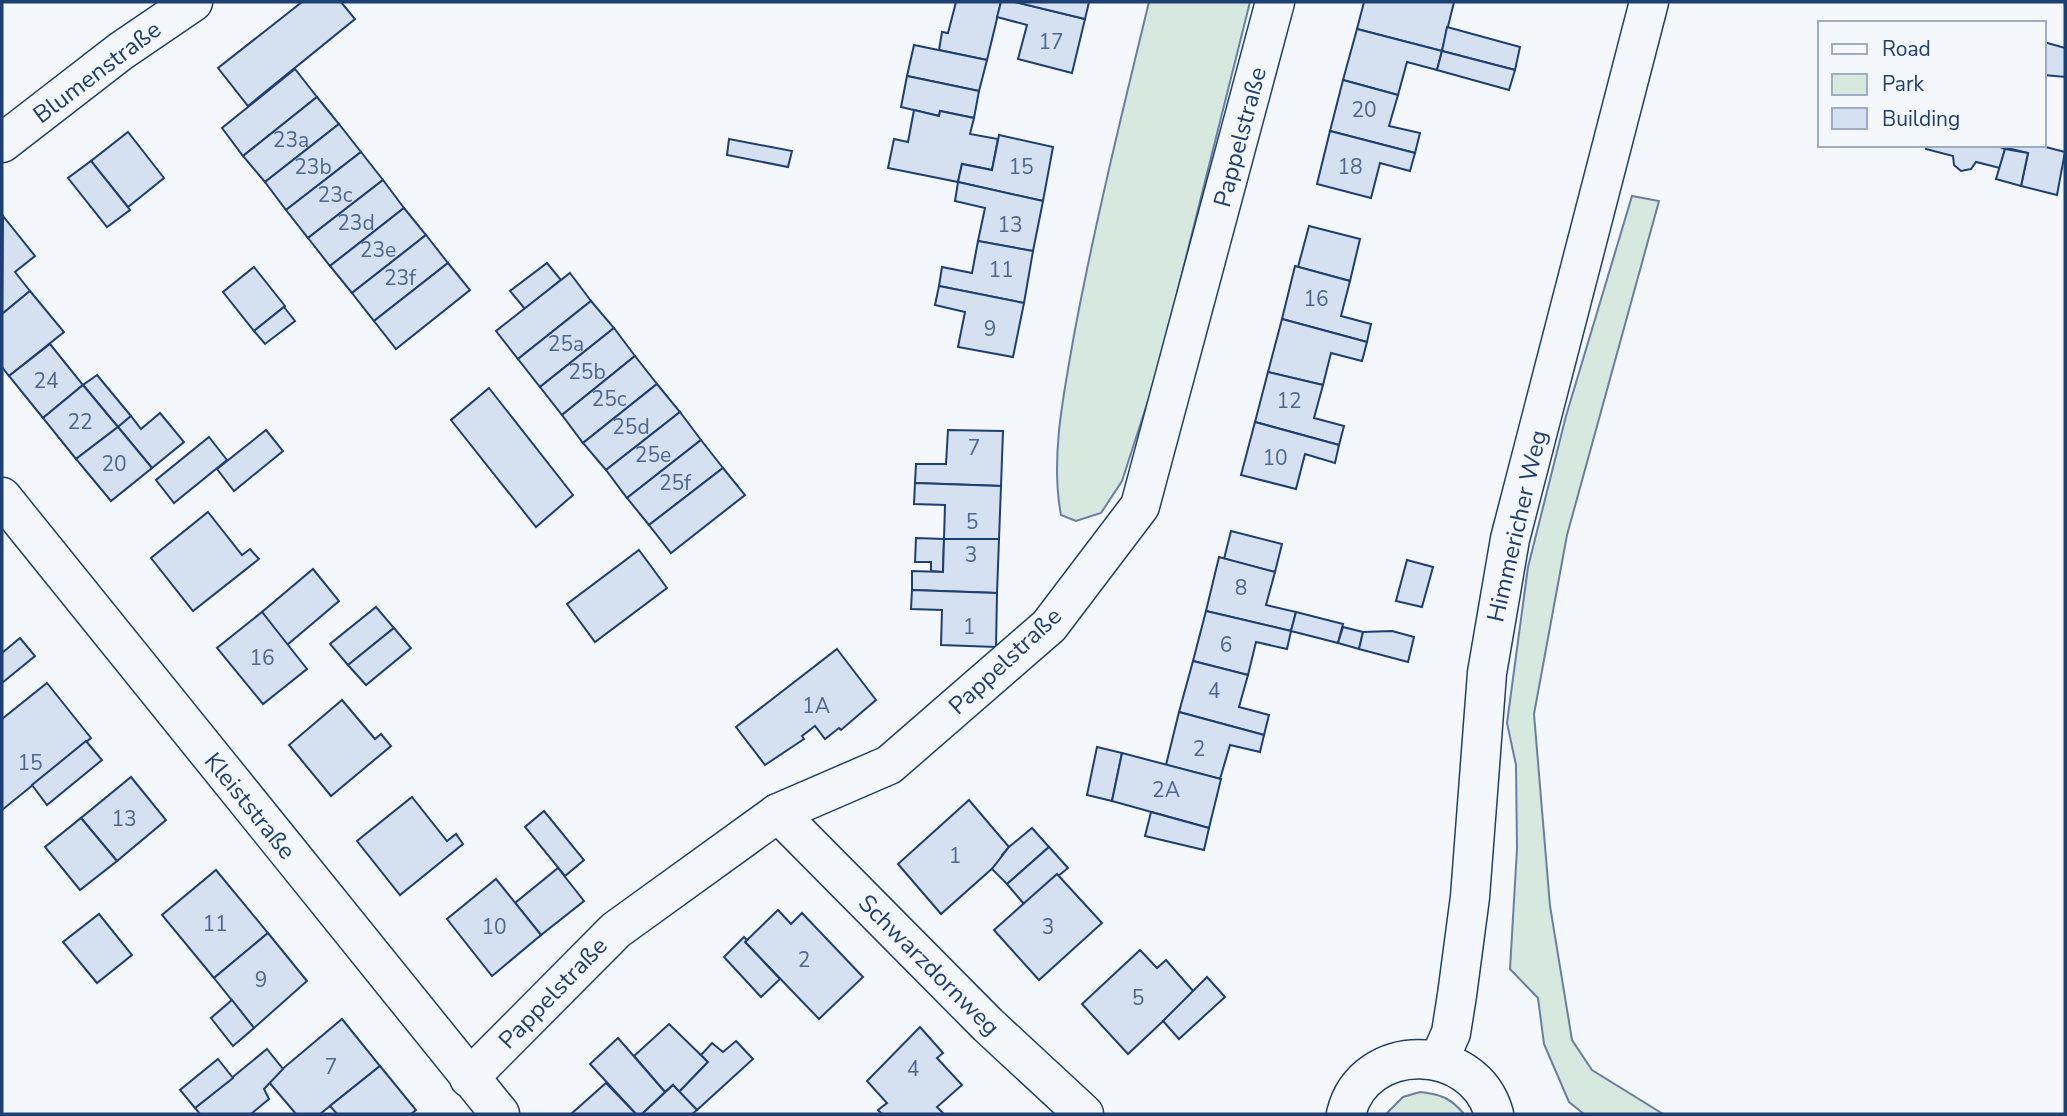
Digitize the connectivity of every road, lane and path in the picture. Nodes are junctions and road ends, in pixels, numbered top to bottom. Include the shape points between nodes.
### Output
1 (193, 2) edge
2 (1275, 2) edge
3 (1649, 2) edge
4 (2, 143) edge
5 (2, 498) edge
6 (778, 813) junction
7 (1439, 1060) junction
8 (469, 1079) junction
9 (500, 1114) edge
10 (1084, 1114) edge
11 (1346, 1114) edge
12 (1494, 1114) edge

1 - 4 street, Blumenstraße
2 - 6 street, Pappelstraße via 1140,506 1049,626 889,765
3 - 7 street, Himmericher Weg via 1510,539 1487,673 1470,897 1457,995 1451,1033
5 - 8 street, Kleiststraße
6 - 8 street, Pappelstraße via 616,930
6 - 10 street, Schwarzdornweg via 988,1025
7 - 11 street via 1410,1059 1383,1067 1361,1086
7 - 12 street via 1469,1074 1490,1100
8 - 9 street, Kleiststraße

